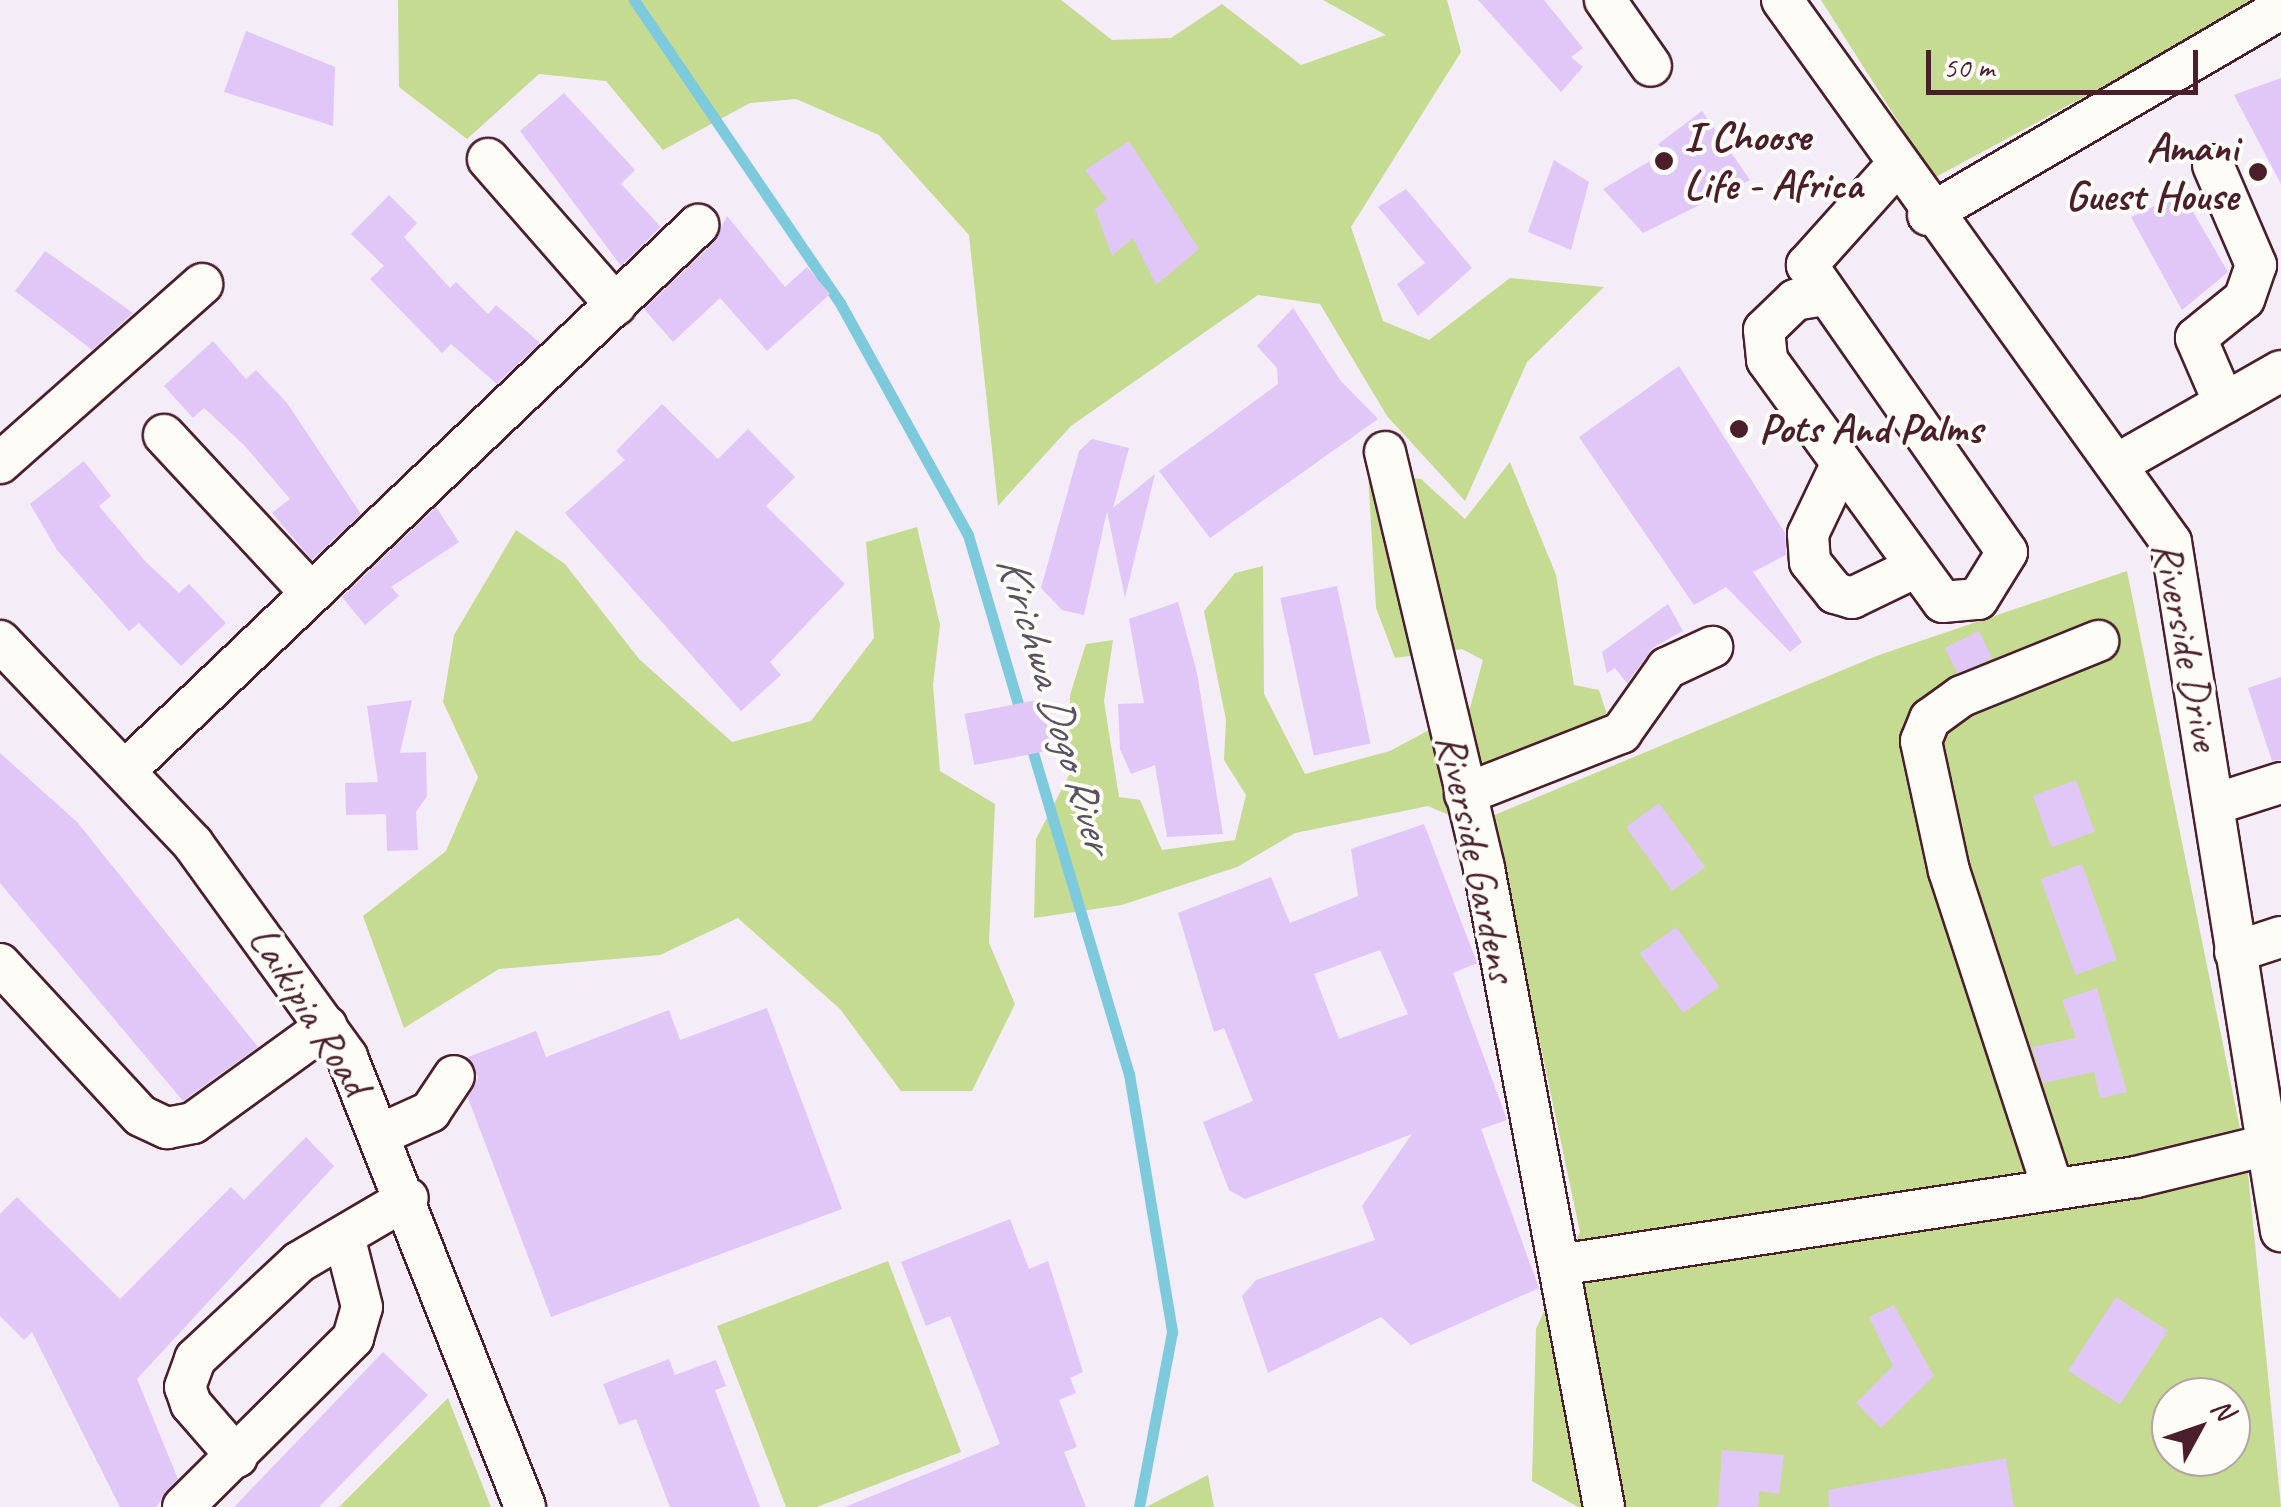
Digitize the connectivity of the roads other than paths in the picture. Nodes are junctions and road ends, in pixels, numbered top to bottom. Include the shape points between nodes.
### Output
1 (1605, 0) edge
2 (1782, 0) edge
3 (2281, 9) edge
4 (1651, 66) dead end
5 (488, 159) dead end
6 (2213, 165) dead end
7 (1895, 168) junction
8 (1928, 214) junction
9 (698, 225) dead end
10 (202, 284) dead end
11 (1825, 295) junction
12 (616, 305) junction
13 (2281, 371) edge
14 (2224, 403) junction
15 (164, 435) dead end
16 (1385, 452) dead end
17 (2119, 462) junction
18 (0, 463) edge
19 (1838, 469) junction
20 (1914, 568) junction
21 (309, 591) junction
22 (0, 641) edge
23 (2098, 641) dead end
24 (1712, 647) dead end
25 (127, 769) junction
26 (2281, 782) edge
27 (1465, 794) junction
28 (2215, 804) junction
29 (2281, 937) edge
30 (2235, 952) junction
31 (0, 964) edge
32 (327, 1026) junction
33 (454, 1076) dead end
34 (381, 1134) junction
35 (2268, 1146) junction
36 (2052, 1190) junction
37 (408, 1198) junction
38 (2281, 1230) edge
39 (344, 1236) junction
40 (1559, 1265) junction
41 (238, 1457) junction
42 (183, 1507) edge
43 (525, 1507) edge
44 (1604, 1507) edge

1 - 4 street
2 - 7 street, Riverside Drive
3 - 8 street
5 - 12 street
6 - 14 street via 2256,266 2244,299 2196,338
7 - 8 street, Riverside Drive
7 - 11 street via 1818,244 1807,266
8 - 17 street, Riverside Drive
9 - 12 street
10 - 18 street
11 - 19 street via 1795,300 1764,330 1767,360
11 - 20 street via 2007,552 1978,599 1943,602
12 - 21 street
13 - 14 street
14 - 17 street
15 - 21 street
16 - 27 street, Riverside Gardens
17 - 28 street, Riverside Drive via 2172,542
19 - 20 street
19 - 20 street via 1808,534 1810,562 1835,594 1852,598
21 - 25 street
22 - 25 street, Laikipia Road
23 - 36 street via 1962,696 1921,735 1949,871
24 - 27 street via 1667,668 1621,733
25 - 32 street, Laikipia Road
26 - 28 street
27 - 40 street, Riverside Gardens
28 - 30 street, Riverside Drive
29 - 30 street
30 - 35 street, Riverside Drive
31 - 32 street via 141,1116 167,1128 194,1123
32 - 34 street, Laikipia Road
33 - 34 street via 430,1112
34 - 37 street, Laikipia Road
35 - 36 street
35 - 38 street, Riverside Drive
36 - 40 street
37 - 39 street
37 - 43 street, Laikipia Road
39 - 41 street via 362,1306 354,1338
39 - 41 street via 298,1262 188,1372 191,1404
40 - 44 street, Riverside Gardens
41 - 42 street

